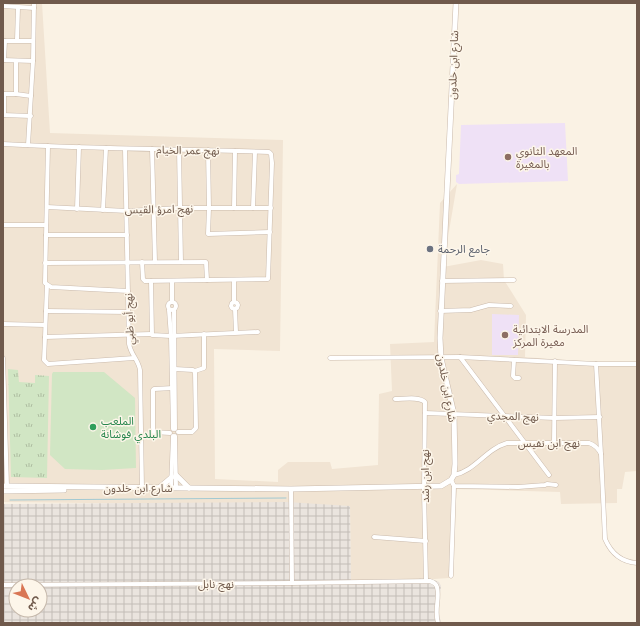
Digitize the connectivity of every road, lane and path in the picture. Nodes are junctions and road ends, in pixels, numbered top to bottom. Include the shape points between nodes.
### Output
1 (456, 3) edge
2 (5, 5) edge
3 (34, 6) edge
4 (18, 8) junction
5 (17, 40) junction
6 (4, 41) edge
7 (33, 41) junction
8 (4, 60) edge
9 (16, 61) junction
10 (33, 61) junction
11 (4, 94) edge
12 (16, 94) junction
13 (31, 96) junction
14 (3, 116) edge
15 (31, 116) junction
16 (3, 144) edge
17 (28, 145) junction
18 (48, 146) junction
19 (79, 147) junction
20 (106, 148) junction
21 (125, 149) junction
22 (152, 149) junction
23 (179, 149) junction
24 (208, 150) junction
25 (235, 151) junction
26 (255, 152) junction
27 (46, 207) junction
28 (180, 208) junction
29 (209, 208) junction
30 (234, 208) junction
31 (253, 208) junction
32 (271, 208) junction
33 (77, 209) junction
34 (103, 210) junction
35 (153, 210) junction
36 (127, 211) junction
37 (3, 225) edge
38 (46, 225) junction
39 (270, 232) junction
40 (127, 234) junction
41 (46, 235) junction
42 (128, 262) junction
43 (142, 262) junction
44 (154, 262) junction
45 (181, 262) junction
46 (45, 263) junction
47 (207, 280) junction
48 (234, 280) junction
49 (514, 280) dead end
50 (151, 281) junction
51 (172, 281) junction
52 (442, 281) junction
53 (49, 286) junction
54 (128, 291) junction
55 (511, 306) dead end
56 (46, 311) junction
57 (440, 311) junction
58 (128, 312) junction
59 (3, 324) edge
60 (45, 325) junction
61 (236, 332) junction
62 (258, 332) dead end
63 (152, 334) junction
64 (204, 334) junction
65 (129, 335) junction
66 (173, 335) junction
67 (45, 336) junction
68 (460, 357) junction
69 (3, 358) edge
70 (134, 358) junction
71 (330, 358) dead end
72 (441, 358) junction
73 (514, 360) junction
74 (555, 361) junction
75 (596, 364) junction
76 (637, 364) edge
77 (175, 369) junction
78 (195, 371) junction
79 (519, 378) dead end
80 (174, 388) junction
81 (395, 399) dead end
82 (426, 413) junction
83 (454, 414) junction
84 (505, 416) junction
85 (555, 418) junction
86 (600, 418) junction
87 (174, 433) junction
88 (525, 442) junction
89 (554, 442) junction
90 (601, 454) junction
91 (549, 475) dead end
92 (174, 476) junction
93 (452, 477) junction
94 (425, 485) junction
95 (556, 485) dead end
96 (454, 486) junction
97 (7, 488) edge
98 (142, 488) junction
99 (159, 488) junction
100 (173, 488) junction
101 (189, 488) junction
102 (291, 489) junction
103 (3, 491) edge
104 (3, 497) edge
105 (374, 537) dead end
106 (426, 541) junction
107 (637, 563) edge
108 (451, 576) dead end
109 (428, 581) junction
110 (292, 583) junction
111 (3, 586) edge
112 (438, 623) edge

1 - 52 street, شارع ابن خلدون
2 - 4 street
3 - 4 street
3 - 7 street
4 - 5 street
5 - 6 street
5 - 7 street
6 - 8 street
7 - 10 street
8 - 9 street
9 - 10 street
9 - 12 street
10 - 13 street
11 - 12 street
11 - 14 street
12 - 13 street
13 - 15 street
14 - 15 street
15 - 17 street
16 - 17 street, نهج عمر الخيام
17 - 18 street, نهج عمر الخيام
18 - 19 street, نهج عمر الخيام
18 - 27 street
19 - 20 street, نهج عمر الخيام
19 - 33 street
20 - 21 street, نهج عمر الخيام
20 - 34 street
21 - 22 street, نهج عمر الخيام
21 - 36 street, نهج أبو ظبي
22 - 23 street, نهج عمر الخيام
22 - 35 street
23 - 24 street, نهج عمر الخيام
23 - 28 street
24 - 25 street, نهج عمر الخيام
24 - 29 street
25 - 26 street, نهج عمر الخيام
25 - 30 street
26 - 31 street
26 - 32 street, نهج عمر الخيام via 269,152 272,156
27 - 33 street, نهج امرؤ القيس
27 - 38 street
28 - 29 street, نهج امرؤ القيس
28 - 35 street, نهج امرؤ القيس
28 - 45 street
29 - 30 street, نهج امرؤ القيس
29 - 39 street via 208,234
30 - 31 street, نهج امرؤ القيس
31 - 32 street, نهج امرؤ القيس
32 - 39 street, نهج عمر الخيام
33 - 34 street, نهج امرؤ القيس
34 - 36 street, نهج امرؤ القيس
35 - 36 street, نهج امرؤ القيس
35 - 44 street
36 - 40 street, نهج أبو ظبي
37 - 38 street
38 - 41 street
39 - 48 street, نهج عمر الخيام via 268,279
40 - 41 street
40 - 42 street, نهج أبو ظبي
41 - 46 street
42 - 43 street
42 - 46 street
42 - 54 street, نهج أبو ظبي
43 - 44 street
43 - 50 street via 143,280
44 - 45 street
45 - 47 street via 206,262
46 - 53 street via 45,280
47 - 48 street
47 - 51 street
48 - 61 street via 234,302 231,306 234,309
49 - 52 street
50 - 51 street
50 - 63 street
51 - 66 street via 172,302 168,306 172,310
52 - 57 street, شارع ابن خلدون
53 - 54 street
53 - 56 street
54 - 58 street, نهج أبو ظبي
55 - 57 street via 489,305 471,310
56 - 58 street
56 - 60 street
57 - 72 street, شارع ابن خلدون
58 - 65 street, نهج أبو ظبي
59 - 60 street
60 - 67 street
61 - 62 street
61 - 64 street
63 - 65 street
63 - 66 street
64 - 66 street
64 - 78 street via 204,368
65 - 67 street
65 - 70 street, نهج أبو ظبي via 130,350
66 - 77 street
66 - 80 street
67 - 70 street via 44,360 48,364
68 - 72 street
68 - 73 street
68 - 84 street
69 - 97 street
70 - 98 street, نهج أبو ظبي via 140,370
71 - 72 street
72 - 83 street, شارع ابن خلدون
73 - 74 street
73 - 79 street via 513,376
74 - 75 street
74 - 85 street
75 - 76 street
75 - 86 street
77 - 78 street
77 - 80 street
78 - 87 street via 196,428 192,432
80 - 87 street
80 - 87 street via 153,390 153,432
81 - 82 street via 423,400
82 - 83 street, نهج المجدي
82 - 94 street, نهج ابن رشد
83 - 84 street, نهج المجدي
83 - 93 street, شارع ابن خلدون via 455,464
84 - 85 street, نهج المجدي
84 - 88 street
85 - 86 street, نهج المجدي
85 - 89 street
86 - 90 street
87 - 92 street
88 - 89 street, نهج ابن نفيس
88 - 91 street
88 - 93 street, نهج ابن نفيس via 500,445 465,471
89 - 90 street, نهج ابن نفيس via 589,443 597,447
90 - 107 street via 605,539 614,555
92 - 99 street
92 - 100 street
92 - 101 street
93 - 94 street, شارع ابن خلدون via 441,486
93 - 96 street
94 - 102 street, شارع ابن خلدون
94 - 106 street, نهج ابن رشد
95 - 96 street
96 - 108 street
97 - 98 street, شارع ابن خلدون
97 - 103 street, شارع ابن خلدون
97 - 104 street
98 - 99 street, شارع ابن خلدون
99 - 100 street, شارع ابن خلدون
100 - 101 street, شارع ابن خلدون
101 - 102 street, شارع ابن خلدون
102 - 110 street
105 - 106 street
106 - 109 street, نهج ابن رشد
109 - 110 street, نهج نابل
109 - 112 street via 435,583 437,587
110 - 111 street, نهج نابل

